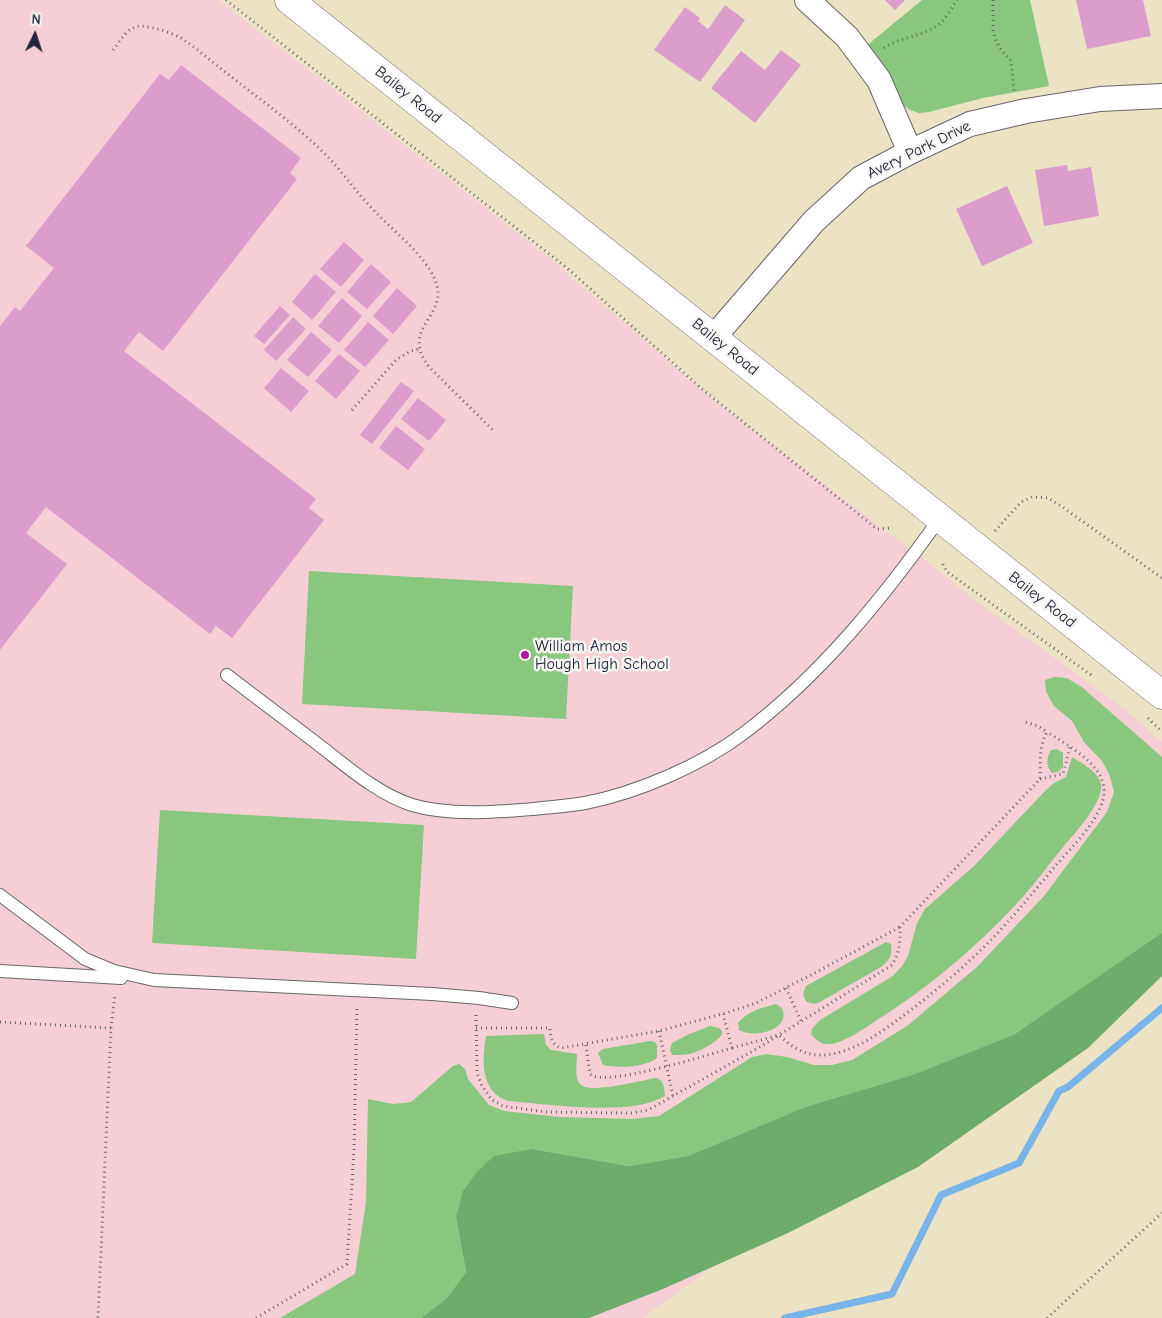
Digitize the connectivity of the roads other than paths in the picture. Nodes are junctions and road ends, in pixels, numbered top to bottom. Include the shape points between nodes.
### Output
1 (289, 0) edge
2 (807, 0) edge
3 (1162, 96) edge
4 (910, 152) junction
5 (713, 338) junction
6 (940, 518) junction
7 (227, 675) dead end
8 (1162, 695) edge
9 (0, 895) edge
10 (0, 971) edge
11 (154, 980) junction
12 (512, 1003) dead end

1 - 5 street, Bailey Road
2 - 4 street via 847,37 878,80
3 - 4 street, Avery Park Drive via 1100,99 1016,113 970,124
4 - 5 street, Avery Park Drive via 860,178 814,221
5 - 6 street, Bailey Road
6 - 7 lane via 844,641 743,734 676,773 585,803 502,812 436,810 412,805 363,778
6 - 8 street, Bailey Road
9 - 11 lane via 84,959 114,971
10 - 11 lane
11 - 12 lane via 357,990

